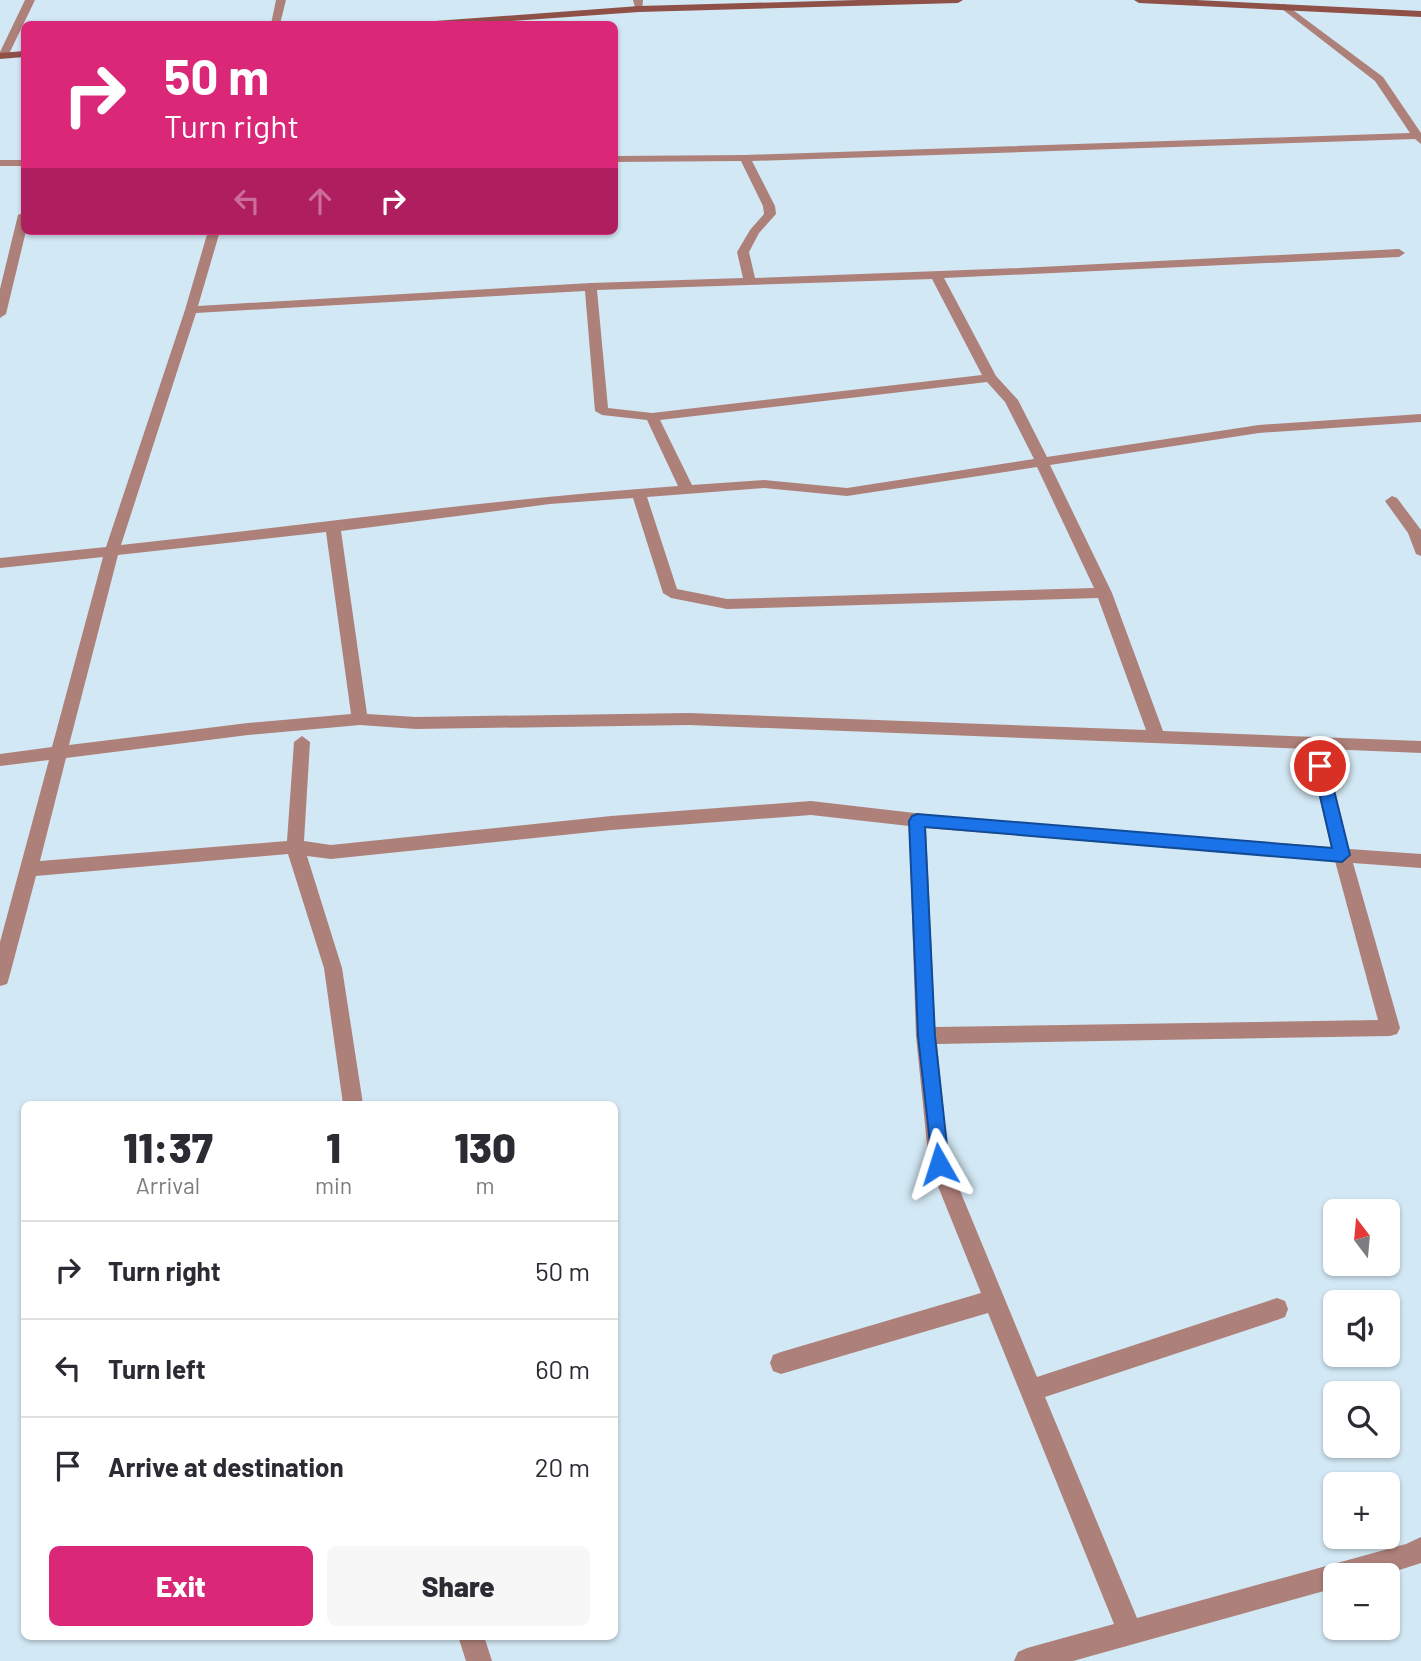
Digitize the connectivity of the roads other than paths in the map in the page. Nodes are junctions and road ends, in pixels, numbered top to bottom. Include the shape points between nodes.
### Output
1 (30, 0) edge
2 (281, 0) edge
3 (958, 0) edge
4 (1139, 0) edge
5 (638, 5) edge
6 (1285, 7) junction
7 (1421, 14) edge
8 (276, 21) edge
9 (467, 21) edge
10 (21, 54) edge
11 (1, 56) edge
12 (1421, 138) edge
13 (745, 158) junction
14 (618, 159) edge
15 (0, 163) edge
16 (21, 163) edge
17 (21, 227) edge
18 (213, 235) edge
19 (1399, 253) dead end
20 (936, 274) junction
21 (750, 281) junction
22 (591, 287) junction
23 (191, 310) junction
24 (0, 314) edge
25 (990, 378) junction
26 (652, 417) junction
27 (1421, 418) edge
28 (1042, 462) junction
29 (687, 489) junction
30 (639, 493) junction
31 (1392, 501) dead end
32 (333, 527) junction
33 (112, 550) junction
34 (1421, 551) edge
35 (0, 563) edge
36 (1104, 593) junction
37 (360, 719) junction
38 (1157, 737) junction
39 (302, 742) dead end
40 (1315, 743) junction
41 (1421, 747) edge
42 (59, 753) junction
43 (0, 760) edge
44 (917, 821) junction
45 (295, 847) junction
46 (1342, 855) junction
47 (1421, 861) edge
48 (29, 869) junction
49 (0, 978) edge
50 (926, 1036) junction
51 (353, 1101) edge
52 (995, 1300) junction
53 (1277, 1309) dead end
54 (781, 1363) dead end
55 (1031, 1390) junction
56 (1421, 1549) edge
57 (1383, 1563) edge
58 (1323, 1580) edge
59 (1130, 1633) junction
60 (472, 1640) edge
61 (479, 1661) edge
62 (1027, 1661) edge

1 - 11 street
2 - 8 street
3 - 5 main road
4 - 6 main road
5 - 9 main road
6 - 7 main road
6 - 12 street via 1379,79
10 - 11 main road
12 - 13 street
13 - 14 street
13 - 21 street via 770,214 743,252
15 - 16 street
17 - 24 street
18 - 23 street
19 - 20 street
20 - 21 street
20 - 25 street
21 - 22 street
22 - 23 street
22 - 26 street via 602,411
23 - 33 street
25 - 26 street
25 - 28 street via 1011,400
26 - 29 street
27 - 28 street via 1259,429
28 - 29 street via 847,492 764,484
28 - 36 street
29 - 30 street
30 - 32 street via 550,499
30 - 36 street via 671,593 727,604
31 - 34 street via 1415,532
32 - 33 street
32 - 37 street
33 - 35 street
33 - 42 street
36 - 38 street
37 - 38 street via 416,723 690,719
37 - 42 street
38 - 40 street
39 - 45 street
40 - 41 street
40 - 46 street
42 - 43 street
42 - 48 street
44 - 45 street via 811,808 331,852
44 - 46 street
44 - 50 street
45 - 48 street
45 - 51 street via 333,968
46 - 47 street
46 - 50 street via 1390,1028
48 - 49 street
50 - 52 street via 939,1164
52 - 54 street
52 - 55 street
53 - 55 street
55 - 59 street
56 - 57 street
58 - 59 street
59 - 62 street
60 - 61 street

